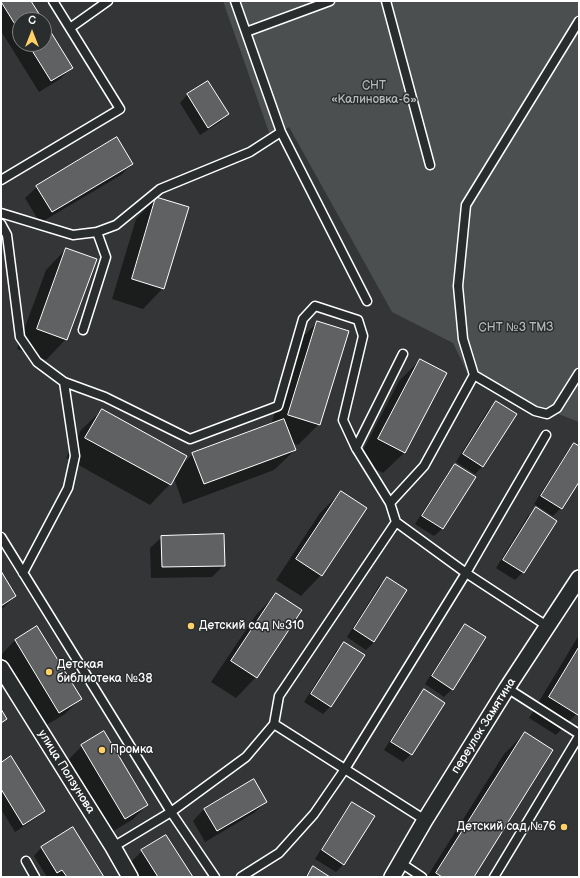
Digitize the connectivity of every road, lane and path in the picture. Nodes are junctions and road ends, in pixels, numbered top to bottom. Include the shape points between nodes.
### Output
1 (53, 1) edge
2 (108, 1) edge
3 (235, 1) edge
4 (330, 1) edge
5 (386, 1) edge
6 (579, 21) edge
7 (70, 28) junction
8 (246, 32) junction
9 (281, 132) junction
10 (430, 165) dead end
11 (1, 180) edge
12 (1, 213) edge
13 (1, 224) edge
14 (97, 232) junction
15 (367, 301) dead end
16 (83, 330) dead end
17 (403, 354) dead end
18 (579, 373) edge
19 (474, 375) junction
20 (64, 382) junction
21 (546, 436) dead end
22 (356, 448) junction
23 (390, 503) junction
24 (396, 522) junction
25 (1, 537) edge
26 (23, 573) junction
27 (466, 573) junction
28 (579, 578) edge
29 (547, 626) junction
30 (1, 668) edge
31 (507, 688) junction
32 (274, 724) junction
33 (579, 735) edge
34 (345, 769) junction
35 (171, 812) junction
36 (425, 820) junction
37 (113, 847) junction
38 (26, 861) dead end
39 (401, 863) junction
40 (35, 877) edge
41 (130, 877) edge
42 (215, 877) edge
43 (241, 877) edge
44 (392, 877) edge
45 (422, 877) edge
46 (494, 877) edge

1 - 7 lane
2 - 7 lane
3 - 8 lane
4 - 8 lane
5 - 10 lane
6 - 19 lane via 466,205 458,286 463,339
7 - 11 lane via 120,109
8 - 9 lane
9 - 14 lane via 250,152 160,189 116,225
9 - 15 lane
12 - 14 lane via 73,235
13 - 20 lane via 7,235 20,337 38,362
14 - 16 lane via 106,257
17 - 22 lane
18 - 19 lane via 557,408 547,414 535,411
19 - 23 lane via 424,466
20 - 22 lane via 105,398 190,439 278,406 303,320 315,306 358,320 363,336 343,420
20 - 26 lane via 76,456 68,488
21 - 27 lane
22 - 23 lane
23 - 24 lane
24 - 27 lane
24 - 32 lane via 279,696
25 - 26 lane
26 - 35 lane
27 - 29 lane
27 - 34 lane
28 - 29 street, переулок Замятина
29 - 31 street, переулок Замятина
30 - 37 street, улица Ползунова
31 - 33 lane
31 - 36 street, переулок Замятина
32 - 34 lane
32 - 35 lane via 246,757
33 - 46 lane
34 - 36 lane
34 - 43 lane via 314,814 279,853
35 - 37 lane
35 - 42 lane
36 - 39 street, переулок Замятина
37 - 41 street, улица Ползунова
38 - 40 lane
39 - 44 street, переулок Замятина
39 - 45 lane

